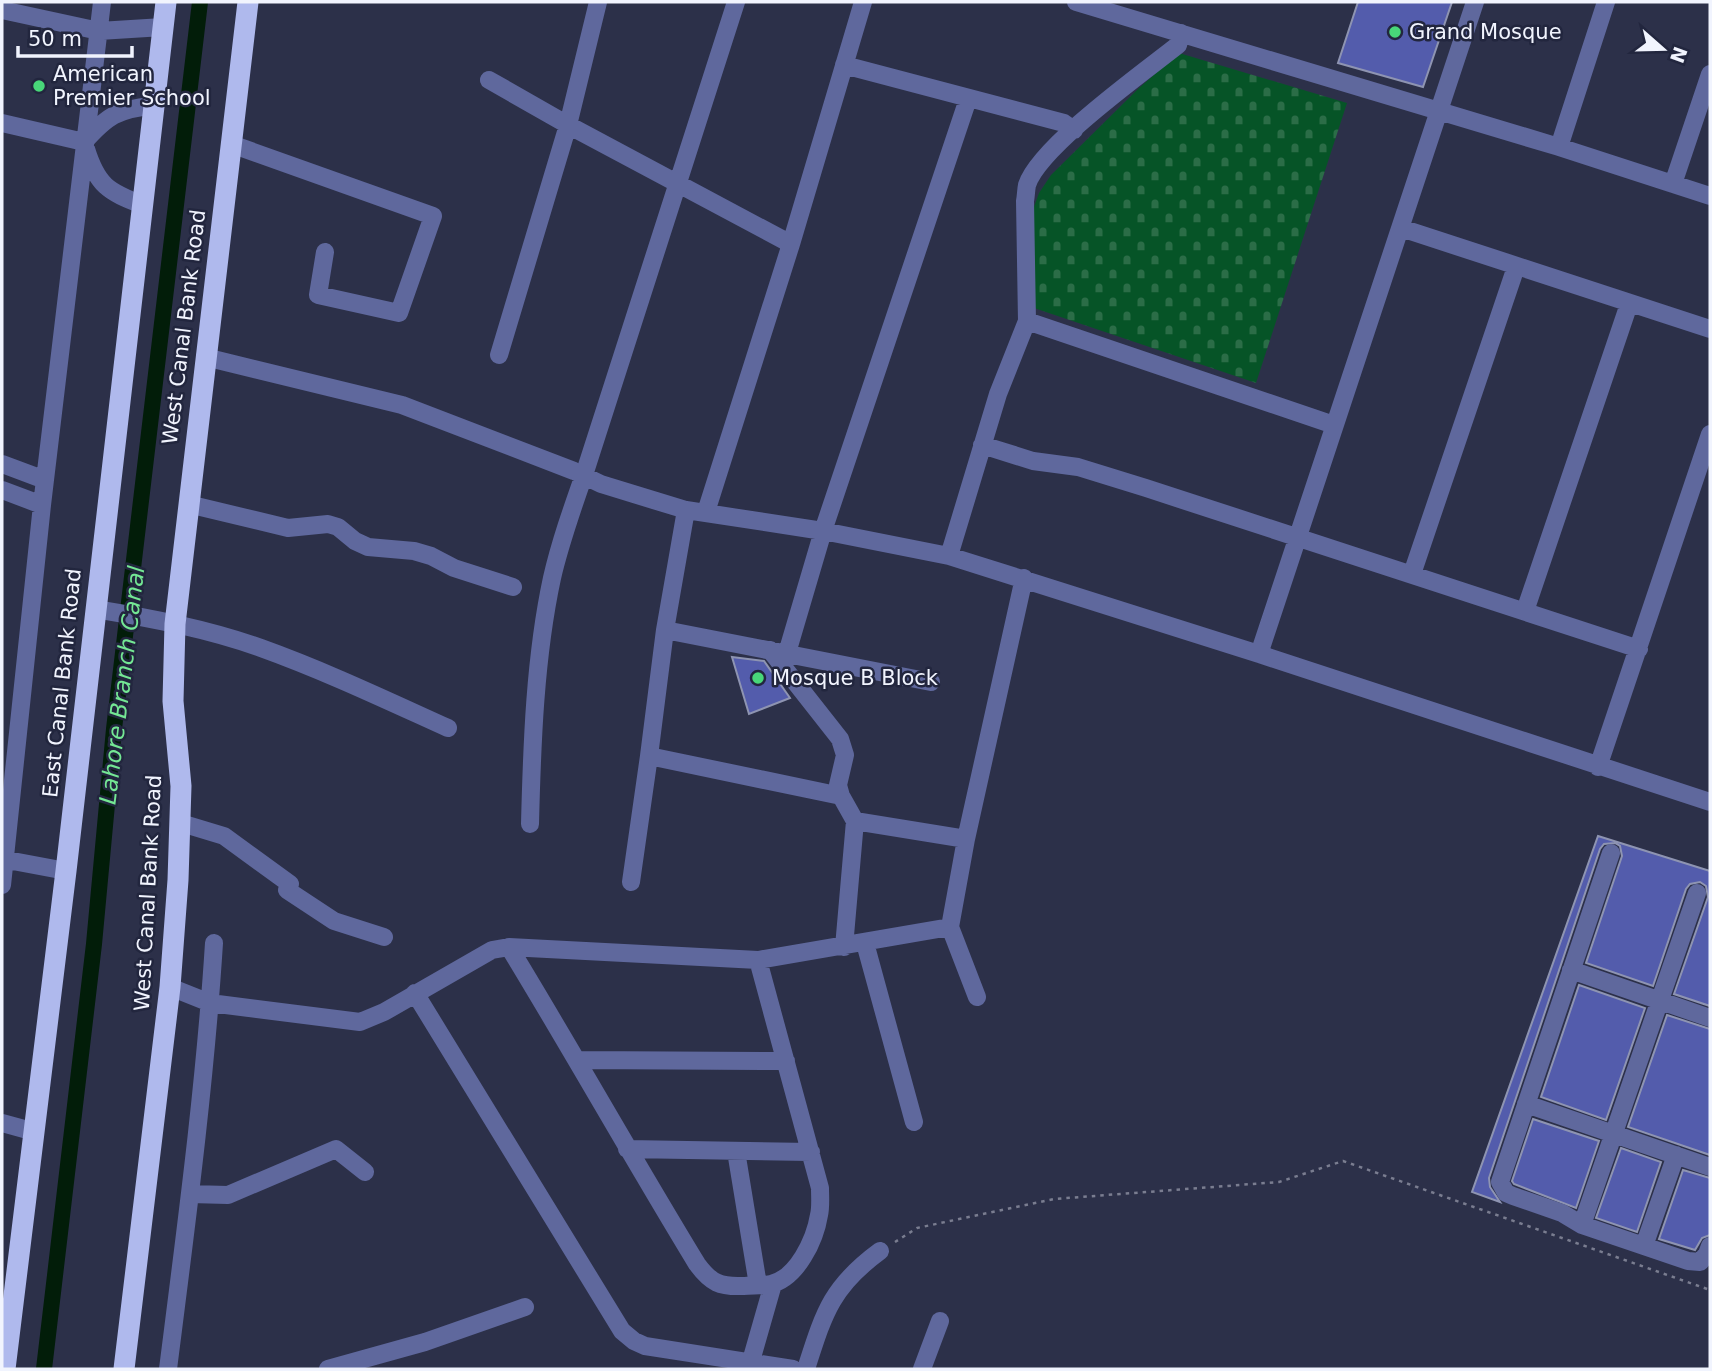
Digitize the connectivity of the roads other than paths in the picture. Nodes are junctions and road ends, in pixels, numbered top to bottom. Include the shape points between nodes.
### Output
1 (102, 2) edge
2 (166, 2) edge
3 (248, 2) edge
4 (598, 2) edge
5 (736, 2) edge
6 (863, 2) edge
7 (1076, 2) edge
8 (1475, 2) edge
9 (1606, 2) edge
10 (1126, 8) edge
11 (2, 10) edge
12 (163, 27) junction
13 (99, 31) junction
14 (1181, 33) junction
15 (844, 65) junction
16 (1710, 74) edge
17 (489, 80) dead end
18 (968, 99) junction
19 (152, 107) junction
20 (1439, 111) junction
21 (2, 123) edge
22 (568, 125) junction
23 (1074, 130) junction
24 (84, 142) junction
25 (231, 144) junction
26 (1559, 147) junction
27 (677, 183) junction
28 (1673, 184) junction
29 (1710, 197) edge
30 (143, 205) junction
31 (1401, 228) junction
32 (791, 244) junction
33 (325, 252) dead end
34 (1516, 267) junction
35 (1629, 304) junction
36 (1027, 321) junction
37 (1710, 329) edge
38 (499, 355) dead end
39 (205, 357) junction
40 (1334, 425) junction
41 (1710, 434) edge
42 (982, 445) junction
43 (2, 464) edge
44 (584, 475) junction
45 (45, 480) junction
46 (2, 490) edge
47 (188, 504) junction
48 (42, 505) junction
49 (685, 510) junction
50 (706, 512) junction
51 (823, 531) junction
52 (1298, 537) junction
53 (949, 555) junction
54 (1412, 574) junction
55 (1024, 578) junction
56 (513, 587) dead end
57 (105, 611) junction
58 (1525, 611) junction
59 (176, 624) junction
60 (665, 630) junction
61 (1639, 649) junction
62 (779, 651) junction
63 (1259, 654) junction
64 (931, 682) dead end
65 (448, 728) dead end
66 (649, 757) junction
67 (1598, 767) junction
68 (841, 796) junction
69 (1710, 803) edge
70 (855, 821) junction
71 (181, 823) junction
72 (530, 824) dead end
73 (966, 839) junction
74 (1611, 853) dead end
75 (4, 860) edge
76 (66, 871) junction
77 (631, 882) dead end
78 (2, 885) edge
79 (1697, 893) dead end
80 (950, 927) junction
81 (384, 937) dead end
82 (214, 943) dead end
83 (865, 943) junction
84 (509, 947) junction
85 (844, 947) junction
86 (758, 960) junction
87 (1571, 970) junction
88 (170, 987) junction
89 (415, 993) junction
90 (977, 997) dead end
91 (1660, 1000) junction
92 (210, 1003) junction
93 (1710, 1018) edge
94 (577, 1060) junction
95 (786, 1061) junction
96 (1526, 1104) junction
97 (914, 1122) dead end
98 (2, 1124) edge
99 (36, 1132) junction
100 (1614, 1134) junction
101 (627, 1149) junction
102 (736, 1150) junction
103 (811, 1152) junction
104 (1676, 1155) junction
105 (1709, 1161) edge
106 (365, 1172) dead end
107 (190, 1194) junction
108 (1582, 1225) junction
109 (1644, 1246) junction
110 (1710, 1246) edge
111 (880, 1251) road end
112 (765, 1285) junction
113 (525, 1307) dead end
114 (940, 1321) dead end
115 (751, 1361) junction
116 (5, 1369) edge
117 (124, 1369) edge
118 (168, 1369) edge
119 (328, 1369) edge
120 (793, 1369) edge
121 (806, 1369) edge
122 (922, 1369) edge

1 - 13 street
2 - 12 highway, East Canal Bank Road
3 - 25 highway, West Canal Bank Road
4 - 22 street
5 - 27 street
6 - 15 street
7 - 10 street
8 - 20 street
9 - 26 street
10 - 14 street
11 - 13 street
12 - 13 street
12 - 19 highway, East Canal Bank Road
13 - 24 street
14 - 20 street
14 - 23 street via 1178,45
15 - 18 street
15 - 32 street
16 - 28 street
17 - 22 street
18 - 23 street via 1064,123
18 - 51 street
19 - 24 street via 121,111 99,124
19 - 30 highway, East Canal Bank Road
20 - 26 street
20 - 31 street
21 - 24 street
22 - 27 street
22 - 38 street
23 - 36 street via 1052,150 1027,185
24 - 30 street via 102,184
24 - 45 street
25 - 33 street via 433,216 399,313 318,295
25 - 39 highway, West Canal Bank Road
26 - 28 street
27 - 32 street
27 - 44 street
28 - 29 street
30 - 57 highway, East Canal Bank Road
31 - 34 street
31 - 40 street
32 - 50 street
34 - 35 street
34 - 54 street
35 - 37 street
35 - 58 street
36 - 40 street
36 - 42 street
39 - 44 street via 402,405
39 - 47 highway, West Canal Bank Road
40 - 52 street
41 - 61 street
42 - 52 street via 1033,461 1078,467
42 - 53 street
43 - 45 street
44 - 49 street
44 - 72 street via 552,578 546,613 532,747
45 - 48 street
46 - 48 street
47 - 56 street via 288,528 328,524 368,547 414,551
47 - 59 highway, West Canal Bank Road
48 - 75 street
49 - 50 street
49 - 60 street
50 - 51 street
51 - 53 street
51 - 62 street
52 - 54 street
52 - 63 street
53 - 55 street
54 - 58 street
55 - 63 street
55 - 73 street
57 - 59 street
57 - 76 highway, East Canal Bank Road
58 - 61 street
59 - 65 street via 259,647
59 - 71 highway, West Canal Bank Road via 173,701
60 - 62 street
60 - 66 street
61 - 67 street
62 - 64 street
62 - 68 street via 842,743
63 - 67 street
66 - 68 street
66 - 77 street
67 - 69 street
68 - 70 street
70 - 73 street
70 - 85 street
71 - 81 street via 224,836 290,884 287,890 334,921
71 - 88 highway, West Canal Bank Road
73 - 80 street
74 - 87 street
75 - 76 street
75 - 78 street
76 - 99 highway, East Canal Bank Road
79 - 91 street
80 - 83 street
80 - 90 street
82 - 92 street
83 - 85 street
83 - 97 street
84 - 86 street
84 - 89 street via 492,950
84 - 94 street
85 - 86 street
86 - 95 street
87 - 91 street
87 - 96 street
88 - 92 street
88 - 117 highway, West Canal Bank Road
89 - 92 street via 360,1022
89 - 115 street via 622,1331 645,1346
91 - 93 street
91 - 100 street
92 - 107 street
94 - 95 street
94 - 101 street
95 - 103 street
96 - 100 street
96 - 108 street via 1501,1175 1502,1188
98 - 99 street
99 - 116 highway, East Canal Bank Road
100 - 104 street
100 - 108 street
101 - 102 street
101 - 112 street via 708,1279 733,1286
102 - 103 street
102 - 112 street
103 - 112 street via 820,1188 814,1233 797,1266
104 - 105 street
104 - 109 street
106 - 107 street via 336,1149 228,1195
107 - 118 street
108 - 109 street
109 - 110 street via 1694,1262 1704,1259
111 - 121 street via 838,1289 819,1327
112 - 115 street
113 - 119 street
114 - 122 street
115 - 120 street

